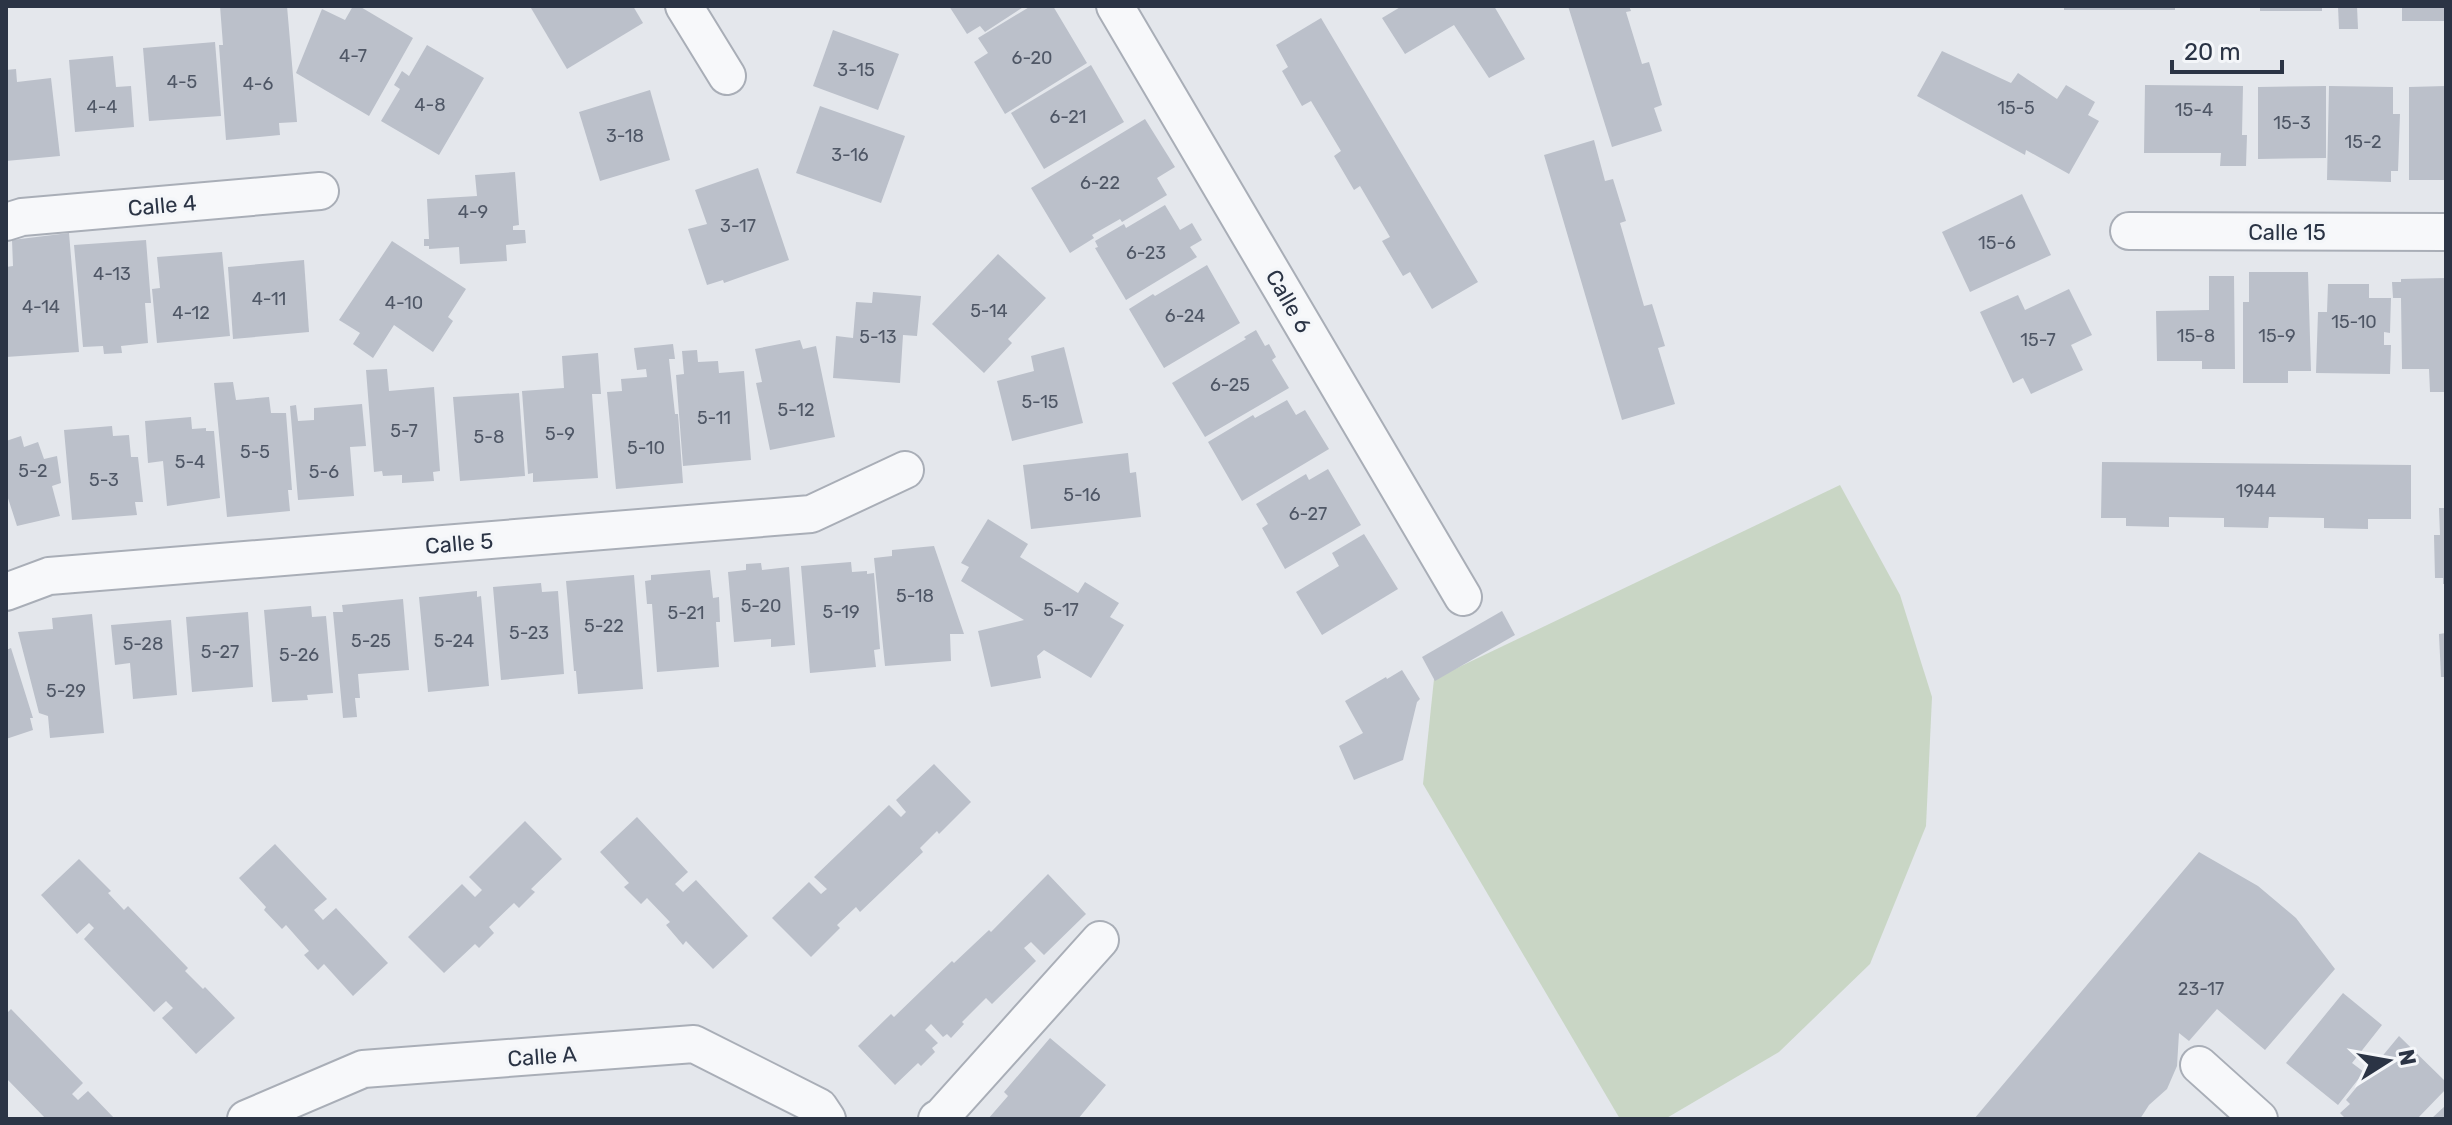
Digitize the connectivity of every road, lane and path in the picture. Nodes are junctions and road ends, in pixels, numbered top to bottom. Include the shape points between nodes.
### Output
1 (684, 6) edge
2 (1115, 6) edge
3 (727, 76) dead end
4 (320, 191) dead end
5 (6, 222) edge
6 (2129, 231) dead end
7 (2446, 232) edge
8 (905, 470) dead end
9 (6, 592) edge
10 (1463, 597) dead end
11 (1100, 940) dead end
12 (2199, 1065) dead end
13 (246, 1119) edge
14 (827, 1119) edge
15 (937, 1119) edge
16 (2259, 1119) edge

1 - 3 street
2 - 10 street, Calle 6
4 - 5 street, Calle 4
6 - 7 street, Calle 15
8 - 9 street, Calle 5 via 811,514 49,576
11 - 15 street
12 - 16 street
13 - 14 street, Calle A via 363,1069 694,1044 819,1107

